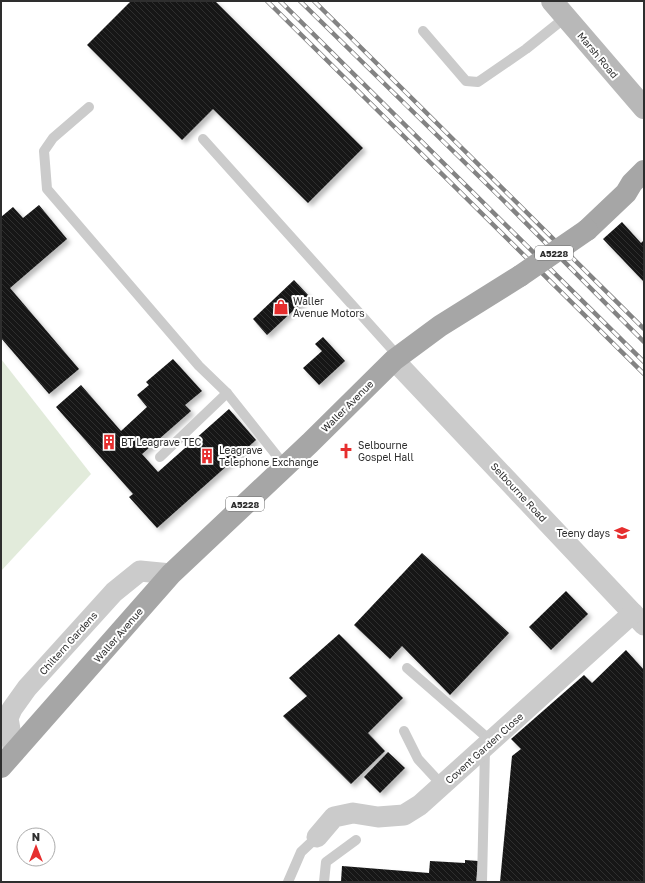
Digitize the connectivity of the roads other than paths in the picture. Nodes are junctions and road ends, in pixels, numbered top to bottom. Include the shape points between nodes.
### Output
1 (552, 1) edge
2 (566, 17) junction
3 (423, 31) dead end
4 (89, 107) dead end
5 (644, 108) edge
6 (203, 139) dead end
7 (644, 171) edge
8 (635, 189) edge
9 (396, 358) junction
10 (226, 393) junction
11 (160, 457) dead end
12 (285, 466) junction
13 (170, 574) junction
14 (639, 619) edge
15 (407, 668) dead end
16 (404, 731) dead end
17 (488, 744) junction
18 (7, 760) edge
19 (442, 785) junction
20 (317, 837) joint
21 (356, 840) dead end
22 (288, 882) edge
23 (324, 882) edge
24 (482, 882) edge

1 - 2 main road, Marsh Road
2 - 3 lane via 478,82 466,81
2 - 5 main road, Marsh Road
4 - 10 lane via 53,138 44,151 47,189 199,366
6 - 9 lane
7 - 8 main road, Waller Avenue / A5228 via 632,183
8 - 9 main road, Waller Avenue / A5228, bridge via 588,230
9 - 12 main road, Waller Avenue / A5228
9 - 14 street, Selbourne Road
10 - 11 lane
10 - 12 lane
12 - 13 main road, Waller Avenue / A5228
13 - 18 main road, Waller Avenue / A5228
13 - 18 street, Chiltern Gardens via 140,571 114,592 27,688 8,718
14 - 17 street, Covent Garden Close
15 - 17 lane
16 - 19 lane via 418,759
17 - 19 street, Covent Garden Close
17 - 24 lane
19 - 20 street, Covent Garden Close via 420,805 404,815 378,817 353,813 334,817
20 - 22 lane via 301,852
21 - 23 lane via 326,862

